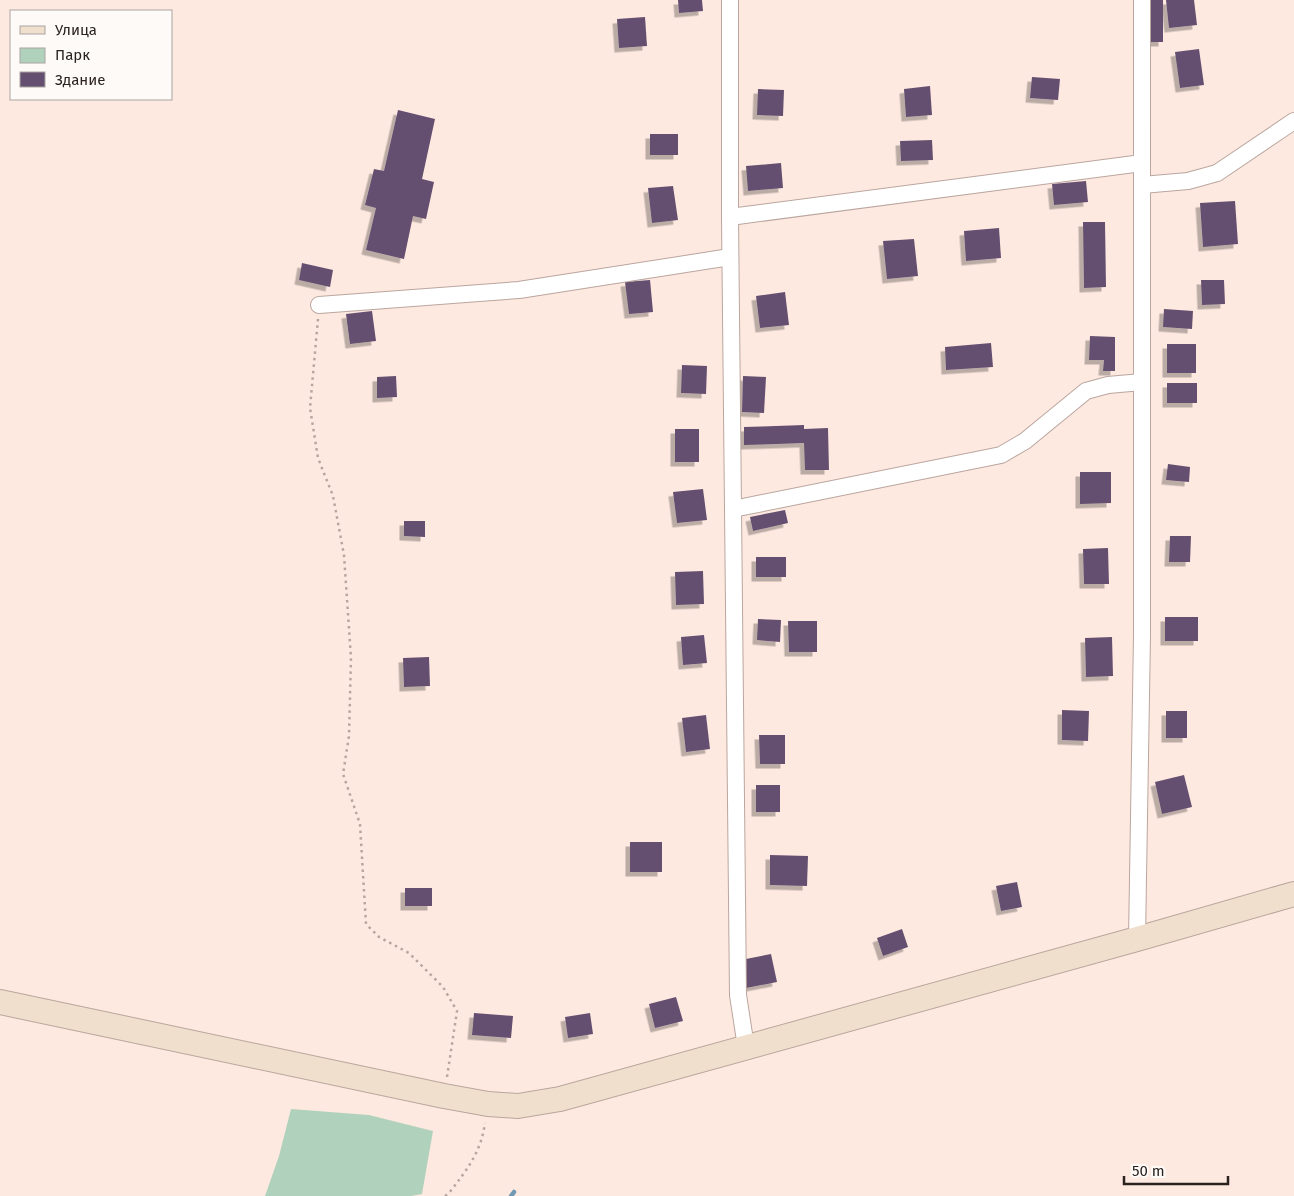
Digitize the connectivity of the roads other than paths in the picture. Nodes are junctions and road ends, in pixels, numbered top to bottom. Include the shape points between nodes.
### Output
1 (730, 0) edge
2 (1142, 0) edge
3 (1294, 121) edge
4 (1142, 163) junction
5 (1142, 185) junction
6 (730, 217) junction
7 (730, 257) junction
8 (319, 305) road end
9 (1142, 382) junction
10 (733, 509) junction
11 (1294, 894) edge
12 (1137, 939) junction
13 (0, 1002) edge
14 (746, 1048) junction

1 - 6 street
2 - 4 street
3 - 5 street via 1217,173 1188,181
4 - 5 street
4 - 6 street
5 - 9 street
6 - 7 street
7 - 8 street via 519,290
7 - 10 street
9 - 10 street via 1086,391 1026,441 1001,455
9 - 12 street
10 - 14 street via 738,995
11 - 12 main road
12 - 14 main road
13 - 14 main road via 444,1096 518,1106 560,1099

